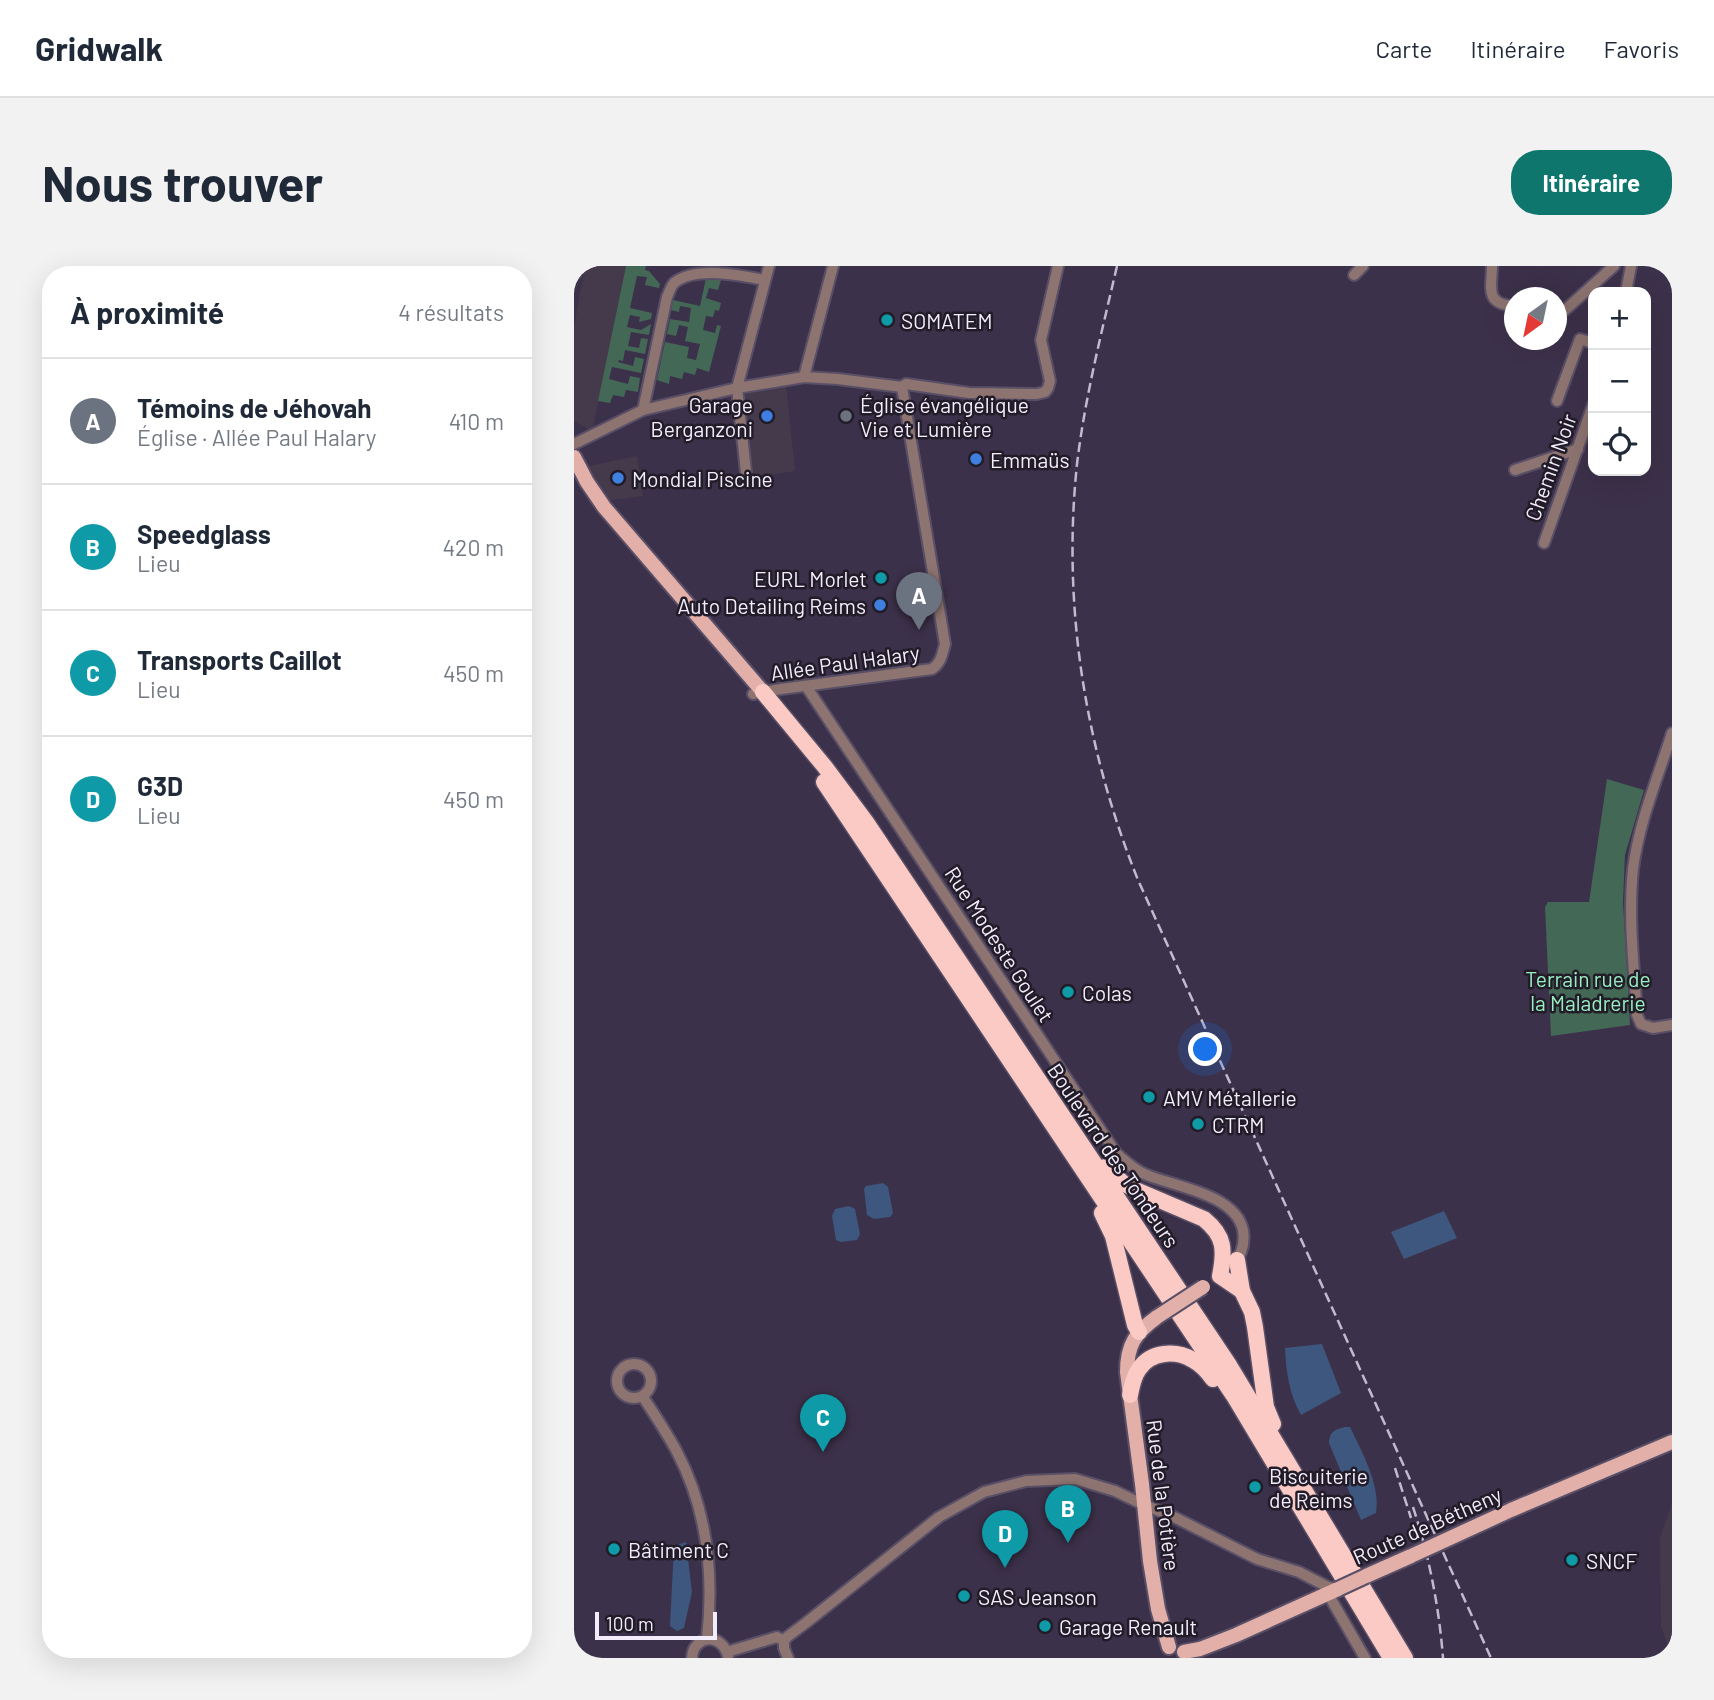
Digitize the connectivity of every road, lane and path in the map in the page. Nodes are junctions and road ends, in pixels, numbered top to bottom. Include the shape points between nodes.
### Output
1 (575, 266) edge
2 (769, 266) edge
3 (833, 266) edge
4 (1058, 266) edge
5 (1363, 266) edge
6 (1492, 266) edge
7 (1614, 266) edge
8 (1631, 266) edge
9 (574, 272) edge
10 (1354, 275) dead end
11 (765, 280) junction
12 (1627, 287) edge
13 (1504, 304) edge
14 (1567, 308) edge
15 (1588, 341) edge
16 (804, 377) junction
17 (902, 387) junction
18 (737, 388) junction
19 (1557, 401) dead end
20 (643, 410) junction
21 (1590, 413) edge
22 (574, 444) edge
23 (1578, 449) junction
24 (574, 457) edge
25 (1515, 470) dead end
26 (746, 472) dead end
27 (574, 476) edge
28 (1544, 543) dead end
29 (806, 686) junction
30 (758, 693) junction
31 (1672, 733) edge
32 (972, 980) junction
33 (1672, 1026) edge
34 (1041, 1108) junction
35 (1237, 1260) junction
36 (1220, 1276) junction
37 (1242, 1291) junction
38 (1139, 1332) junction
39 (1130, 1395) junction
40 (643, 1397) dead end
41 (1672, 1442) edge
42 (1283, 1478) junction
43 (1144, 1505) junction
44 (1320, 1516) junction
45 (1333, 1591) junction
46 (707, 1639) junction
47 (784, 1641) junction
48 (1164, 1652) edge
49 (1191, 1654) edge
50 (728, 1655) edge
51 (692, 1658) edge
52 (788, 1658) edge
53 (1365, 1658) edge
54 (1391, 1658) edge
55 (1405, 1658) edge

1 - 9 main road
2 - 11 street
3 - 16 street
4 - 17 street via 1041,340 1050,381 1045,392 969,393
5 - 10 street
6 - 13 street via 1490,291
7 - 14 street
8 - 12 street
11 - 18 street
11 - 20 street via 708,271 674,283
15 - 19 street, Chemin Noir via 1580,339
16 - 17 street
16 - 18 street
17 - 29 street, Allée Paul Halary via 944,644 942,658 932,669
18 - 20 street
18 - 26 street
20 - 22 street
21 - 23 street, Chemin Noir
23 - 25 street
23 - 28 street, Chemin Noir
24 - 30 main road via 604,507
27 - 30 main road via 602,518
29 - 30 street, Allée Paul Halary
29 - 35 street, Rue Modeste Goulet via 1116,1153 1145,1175 1222,1202 1233,1211 1244,1237
30 - 32 highway, Boulevard des Tondeurs via 844,792
30 - 34 highway, Boulevard des Tondeurs via 824,781
31 - 33 street via 1638,844 1630,902 1637,1015 1641,1024 1653,1028
32 - 36 highway via 1004,1017 1114,1176 1213,1227 1223,1246
32 - 44 highway, Boulevard des Tondeurs via 1229,1365
34 - 38 highway via 1113,1236
34 - 42 highway, Boulevard des Tondeurs via 1234,1396
35 - 36 street
35 - 37 highway
36 - 37 highway
36 - 38 main road, bridge
37 - 44 highway via 1252,1312 1266,1407
38 - 39 main road, Rue de la Potière via 1127,1357
39 - 42 highway via 1137,1370 1145,1361 1171,1354 1194,1360 1206,1369
39 - 43 main road, Rue de la Potière
40 - 46 street via 677,1452 703,1522 710,1574
41 - 45 main road, Route de Bétheny, bridge
42 - 54 highway, Boulevard des Tondeurs
43 - 45 street
43 - 47 street via 1075,1479 1026,1481 985,1492 939,1517
43 - 48 main road, Rue de la Potière
44 - 55 highway, Boulevard des Tondeurs
45 - 49 main road, Route de Bétheny
45 - 53 street
46 - 50 street via 723,1645
46 - 51 street via 698,1643
47 - 50 street via 777,1637
47 - 52 street
48 - 49 main road via 1177,1647

